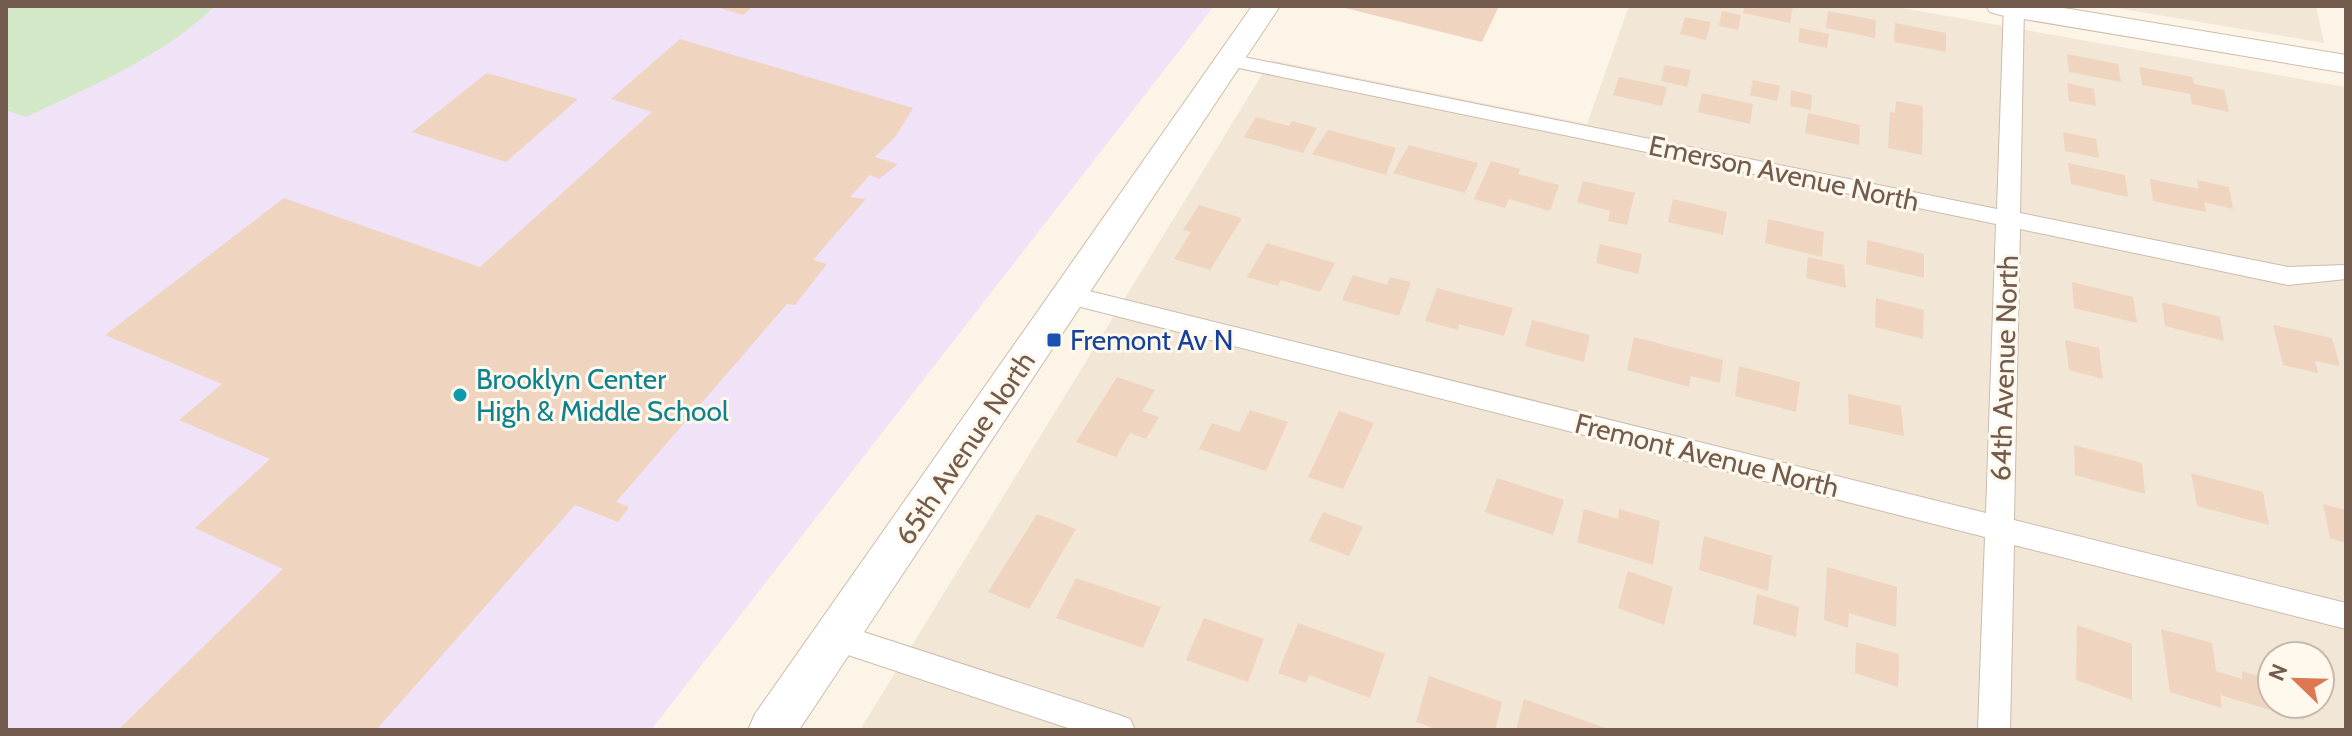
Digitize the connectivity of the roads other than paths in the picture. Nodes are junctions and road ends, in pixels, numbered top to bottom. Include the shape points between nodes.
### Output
1 (1266, 6) edge
2 (2009, 7) edge
3 (1229, 60) junction
4 (2346, 64) edge
5 (2008, 219) junction
6 (2341, 272) dead end
7 (1069, 295) junction
8 (1999, 529) junction
9 (2346, 616) edge
10 (836, 637) junction
11 (772, 730) edge
12 (1119, 730) edge
13 (1994, 730) edge

1 - 3 street, 65th Avenue North
2 - 4 street
2 - 5 street, 64th Avenue North
3 - 5 street, Emerson Avenue North
3 - 7 street, 65th Avenue North
5 - 6 street, Emerson Avenue North via 2288,276
5 - 8 street, 64th Avenue North
7 - 8 street, Fremont Avenue North
7 - 10 street, 65th Avenue North
8 - 9 street, Fremont Avenue North
8 - 13 street, 64th Avenue North
10 - 11 street, 65th Avenue North
10 - 12 street

